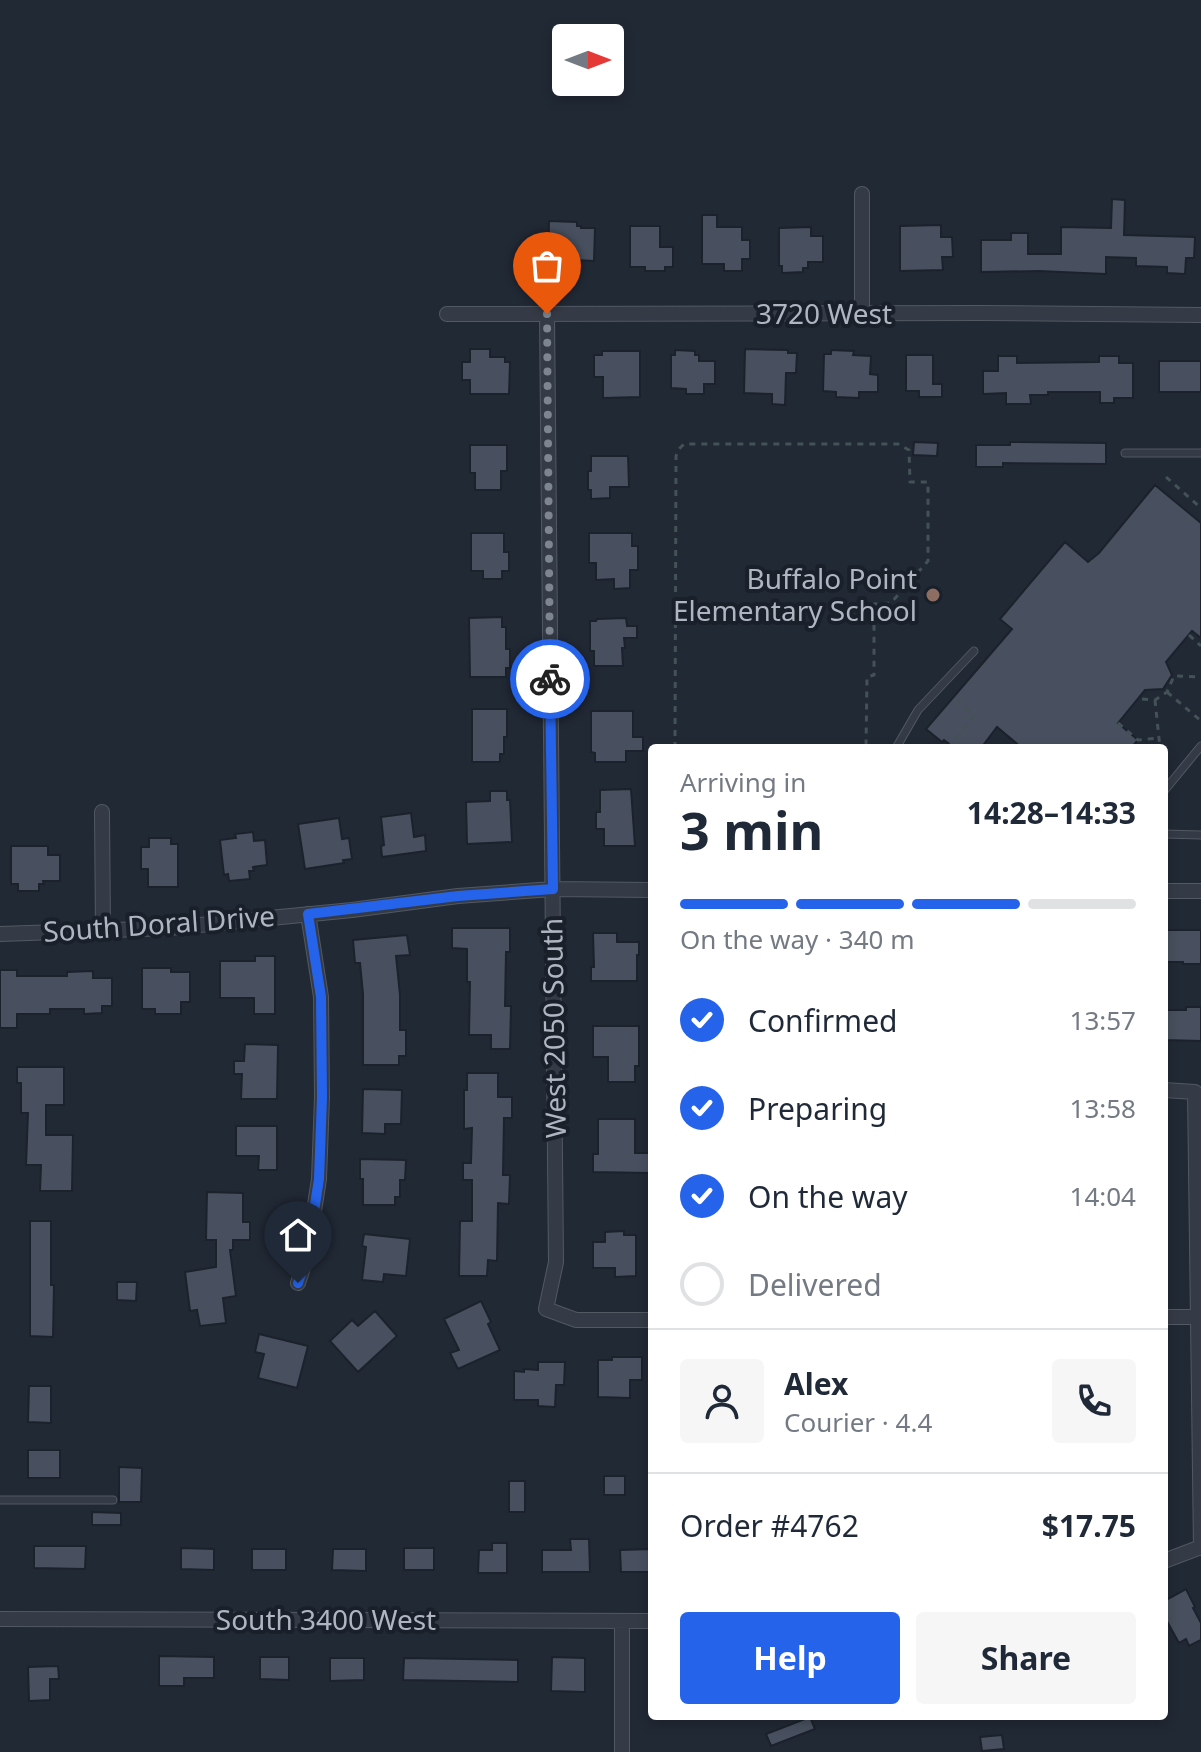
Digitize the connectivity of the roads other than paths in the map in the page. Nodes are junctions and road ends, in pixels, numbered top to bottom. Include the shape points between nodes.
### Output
1 (862, 194) dead end
2 (447, 314) dead end
3 (547, 314) junction
4 (862, 314) junction
5 (1201, 315) edge
6 (1125, 453) dead end
7 (1201, 453) edge
8 (974, 651) dead end
9 (898, 744) edge
10 (1201, 746) edge
11 (1168, 786) edge
12 (102, 812) dead end
13 (1168, 834) edge
14 (1201, 835) edge
15 (553, 889) junction
16 (648, 890) edge
17 (1168, 891) edge
18 (1201, 891) edge
19 (308, 914) junction
20 (103, 931) junction
21 (0, 934) edge
22 (1168, 1090) edge
23 (298, 1283) dead end
24 (1168, 1317) edge
25 (1199, 1317) edge
26 (648, 1320) edge
27 (0, 1500) edge
28 (113, 1500) dead end
29 (1201, 1547) edge
30 (1168, 1559) edge
31 (0, 1619) edge
32 (622, 1621) junction
33 (648, 1621) edge
34 (622, 1752) edge

1 - 4 street
2 - 3 street, 3720 West
3 - 4 street, 3720 West
3 - 15 street, West 2050 South
4 - 5 street, 3720 West
6 - 7 lane
8 - 9 lane via 918,710
10 - 11 lane
12 - 20 street
13 - 14 lane
15 - 16 street, South Doral Drive
15 - 19 street, South Doral Drive
15 - 26 street, West 2050 South via 556,1262 546,1309 576,1320
17 - 18 street
19 - 20 street, South Doral Drive
19 - 23 street via 321,997 322,1097 319,1179
20 - 21 street, South Doral Drive
22 - 25 street via 1195,1092
24 - 25 street
25 - 29 street
27 - 28 lane
29 - 30 street
31 - 32 street, South 3400 West
32 - 33 street, South 3400 West
32 - 34 street

